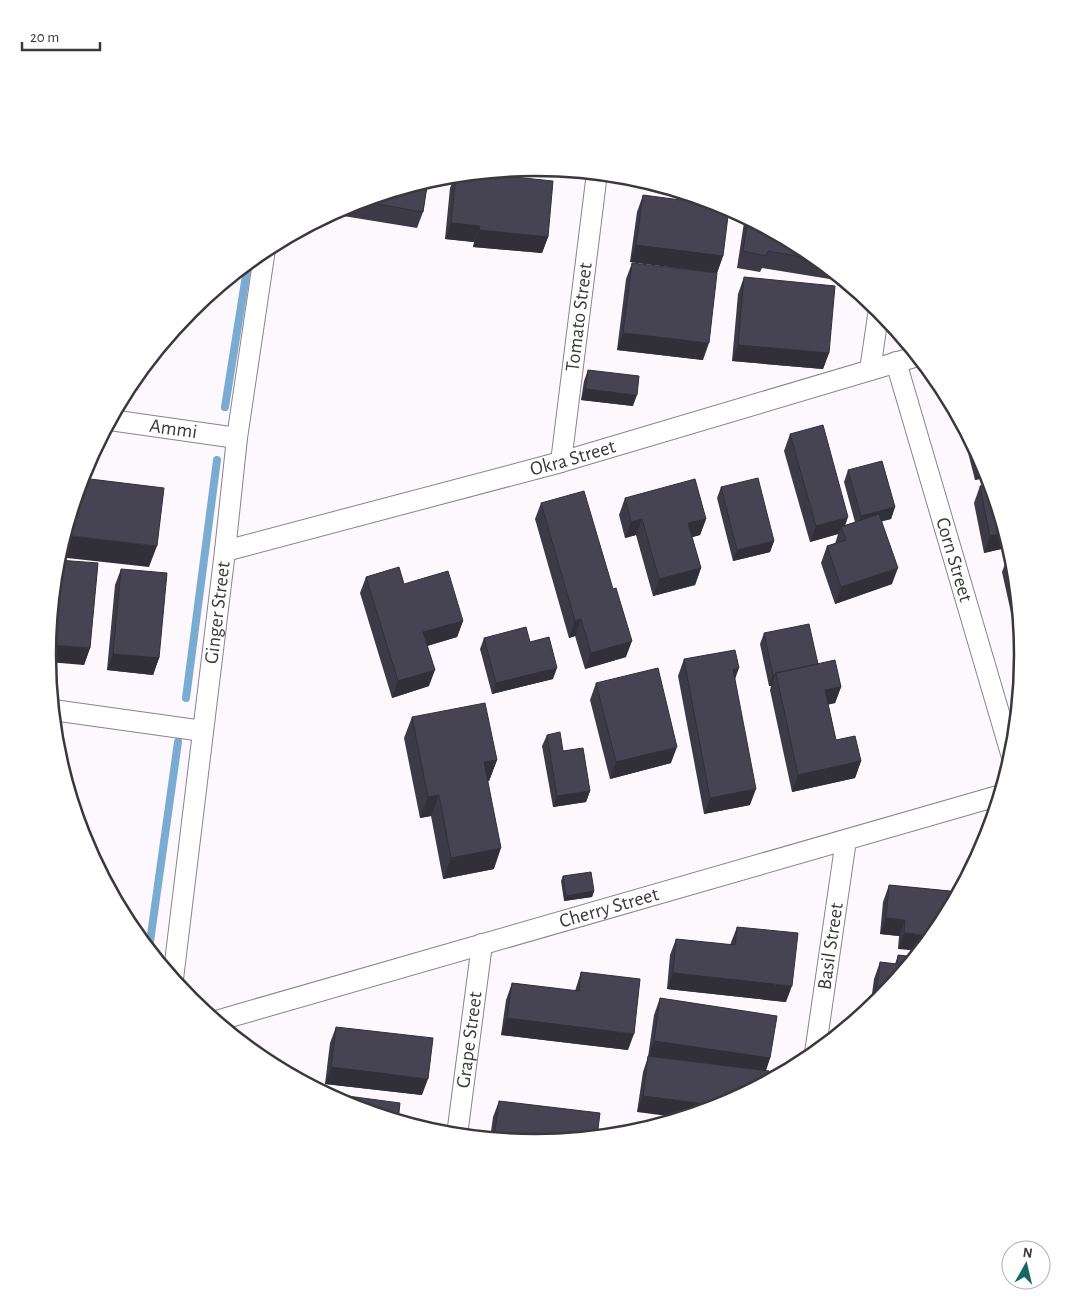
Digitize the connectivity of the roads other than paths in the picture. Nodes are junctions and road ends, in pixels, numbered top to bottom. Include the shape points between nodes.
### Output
1 (595, 180) edge
2 (264, 260) edge
3 (877, 320) edge
4 (912, 358) edge
5 (896, 362) junction
6 (870, 370) junction
7 (117, 421) edge
8 (237, 438) junction
9 (561, 462) junction
10 (225, 551) junction
11 (59, 711) edge
12 (203, 731) junction
13 (1007, 741) edge
14 (992, 797) edge
15 (846, 840) junction
16 (482, 944) junction
17 (174, 970) edge
18 (224, 1019) edge
19 (817, 1042) edge
20 (458, 1128) edge

1 - 9 street, Tomato Street
2 - 8 street, Ginger Street
3 - 6 street
4 - 5 street, Okra Street
5 - 6 street, Okra Street
5 - 13 street, Corn Street
6 - 9 street, Okra Street
7 - 8 street, Ammi
8 - 10 street, Ginger Street
9 - 10 street, Okra Street
10 - 12 street, Ginger Street
11 - 12 street
12 - 17 street, Ginger Street
14 - 15 street, Cherry Street
15 - 16 street, Cherry Street
15 - 19 street, Basil Street
16 - 18 street, Cherry Street
16 - 20 street, Grape Street

